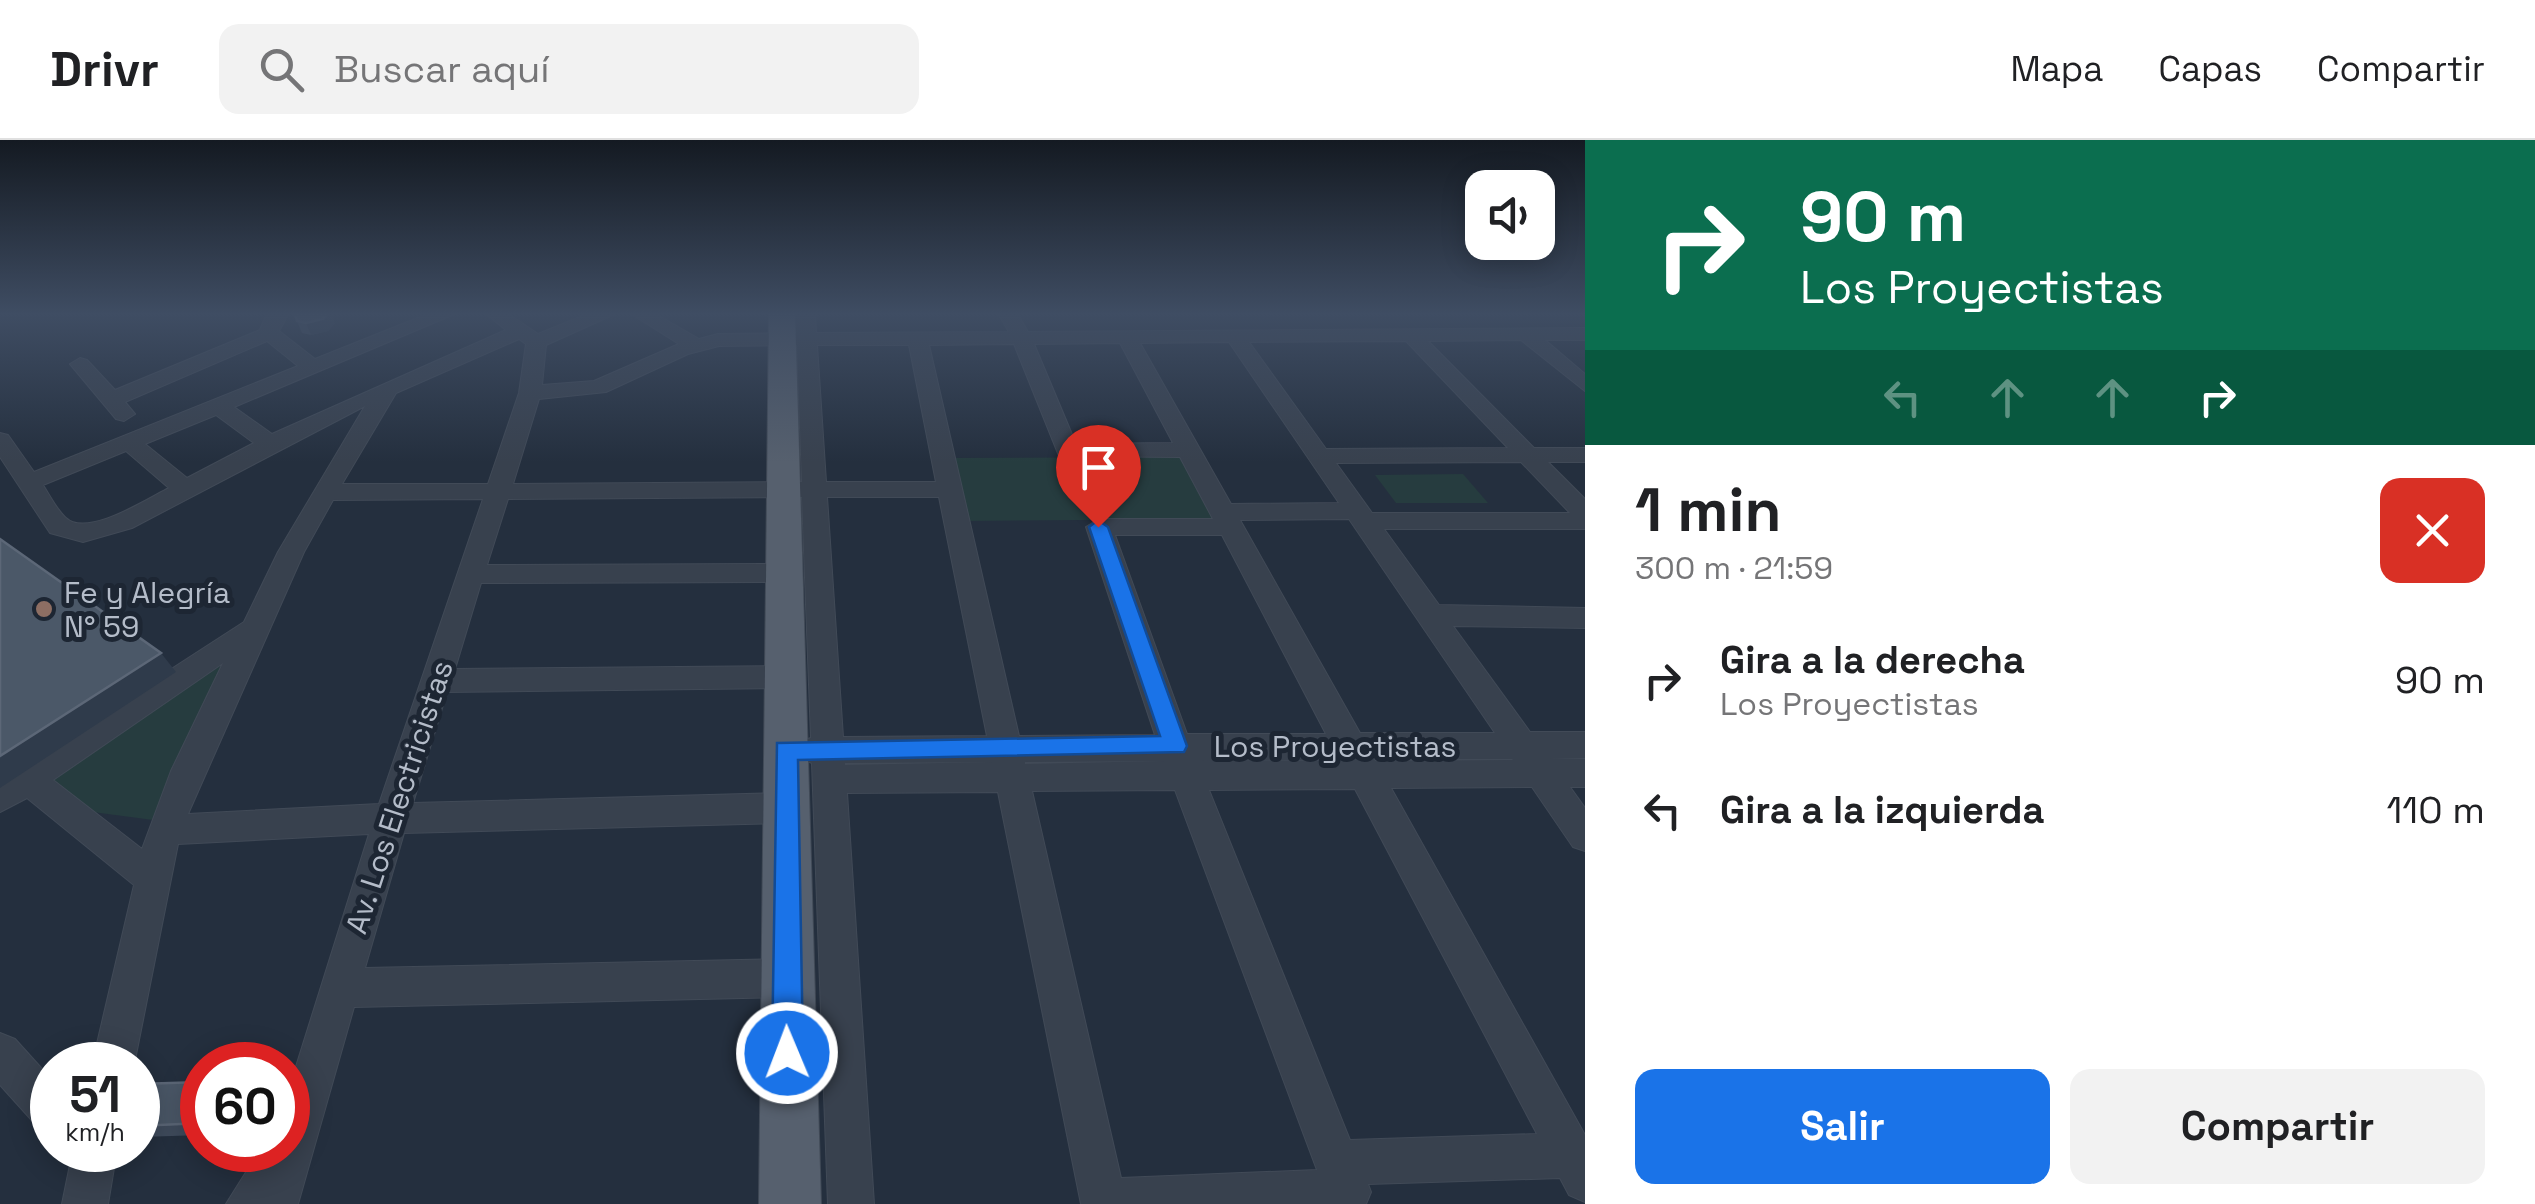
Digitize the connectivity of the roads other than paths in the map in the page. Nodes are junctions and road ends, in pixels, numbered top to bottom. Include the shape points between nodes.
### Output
1 (191, 363) edge
2 (297, 363) edge
3 (320, 363) edge
4 (457, 363) edge
5 (529, 363) edge
6 (655, 363) edge
7 (795, 363) edge
8 (924, 363) edge
9 (1032, 363) edge
10 (1141, 363) edge
11 (1253, 363) edge
12 (1438, 363) edge
13 (1558, 363) edge
14 (80, 364) dead end
15 (301, 370) junction
16 (1585, 386) edge
17 (388, 388) junction
18 (530, 393) junction
19 (111, 400) junction
20 (216, 405) junction
21 (343, 408) junction
22 (135, 438) junction
23 (0, 440) edge
24 (269, 443) junction
25 (1189, 450) junction
26 (1585, 454) edge
27 (1528, 455) junction
28 (1319, 456) junction
29 (15, 473) edge
30 (184, 488) junction
31 (498, 489) junction
32 (800, 489) junction
33 (950, 489) junction
34 (328, 492) junction
35 (1584, 514) edge
36 (1361, 516) junction
37 (1227, 520) junction
38 (784, 573) junction
39 (470, 574) junction
40 (1430, 615) junction
41 (1585, 618) edge
42 (251, 630) junction
43 (786, 677) junction
44 (436, 681) junction
45 (1522, 746) junction
46 (786, 750) junction
47 (1181, 759) junction
48 (1358, 760) junction
49 (1009, 761) junction
50 (830, 764) junction
51 (1573, 772) edge
52 (14, 789) edge
53 (787, 808) junction
54 (392, 818) junction
55 (164, 830) junction
56 (1585, 836) edge
57 (153, 879) junction
58 (786, 978) junction
59 (338, 988) junction
60 (118, 1042) edge
61 (0, 1054) edge
62 (310, 1080) edge
63 (30, 1087) edge
64 (1336, 1163) junction
65 (1579, 1167) edge
66 (90, 1172) edge
67 (272, 1172) edge
68 (283, 1172) edge
69 (1104, 1203) edge
70 (86, 1204) edge
71 (249, 1204) edge
72 (275, 1204) edge
73 (790, 1204) edge
74 (851, 1204) edge

1 - 19 street
2 - 15 street
3 - 15 street
4 - 17 street
5 - 18 street, Av. Los Electricistas
6 - 18 street via 598,388
7 - 32 main road
8 - 33 street
9 - 25 street via 1067,451
10 - 25 street
11 - 28 street
12 - 27 street
13 - 16 street
14 - 19 street
15 - 20 street
15 - 21 street
17 - 21 street
17 - 34 street
18 - 31 street, Av. Los Electricistas
19 - 22 street
20 - 22 street
20 - 24 street
21 - 24 street
22 - 29 street
22 - 30 street
23 - 29 street
24 - 30 street
25 - 37 street
26 - 27 street
27 - 28 street
27 - 35 street
28 - 36 street
29 - 30 street via 59,527 83,534 123,522
31 - 32 street
31 - 34 street
31 - 39 street, Av. Los Electricistas
32 - 33 street
32 - 38 main road
32 - 50 street
33 - 49 street
34 - 42 street
35 - 36 street
36 - 37 street
36 - 40 street
37 - 47 street via 1098,527
37 - 48 street
38 - 39 street
38 - 43 main road
39 - 44 street, Av. Los Electricistas
40 - 41 street
40 - 45 street
42 - 52 street
42 - 55 street
43 - 44 street
43 - 46 main road
44 - 54 street, Av. Los Electricistas
45 - 48 street, Los Proyectistas
45 - 51 street, Los Proyectistas
45 - 51 street
46 - 50 street
46 - 53 main road
47 - 48 street
47 - 49 street
47 - 64 street
48 - 51 street
48 - 65 street
49 - 50 street
49 - 69 street
50 - 74 street
51 - 56 street
52 - 57 street
53 - 54 street
53 - 58 main road
54 - 55 street
54 - 59 street, Av. Los Electricistas
55 - 57 street
57 - 60 street
58 - 59 street
58 - 73 main road
59 - 62 street, Av. Los Electricistas
61 - 63 street
64 - 65 street
64 - 69 street via 1348,1192
66 - 70 street
67 - 71 street
68 - 72 street, Av. Los Electricistas

